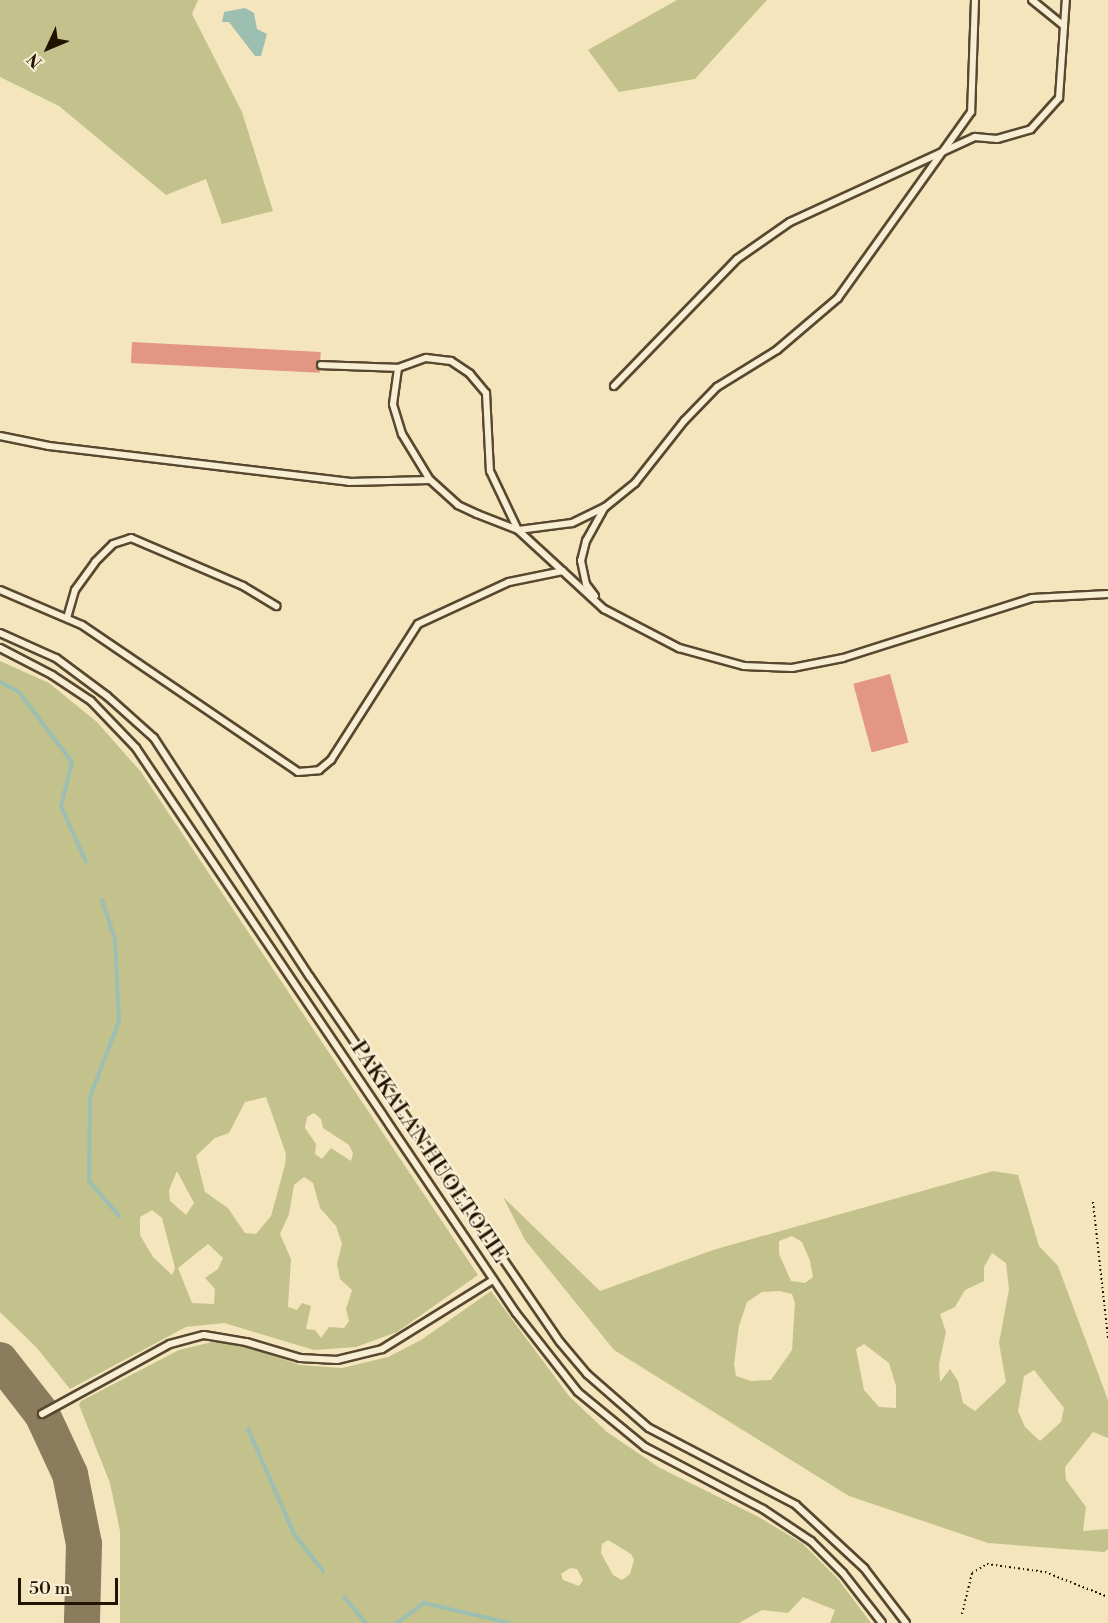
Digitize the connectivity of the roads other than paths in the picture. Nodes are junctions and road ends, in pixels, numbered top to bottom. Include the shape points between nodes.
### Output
1 (975, 0) edge
2 (1032, 0) edge
3 (1066, 0) edge
4 (1064, 26) junction
5 (940, 153) junction
6 (321, 365) dead end
7 (398, 368) junction
8 (614, 386) dead end
9 (0, 436) edge
10 (430, 480) junction
11 (605, 507) junction
12 (518, 530) junction
13 (563, 571) junction
14 (0, 590) edge
15 (1108, 594) edge
16 (276, 606) dead end
17 (604, 609) junction
18 (67, 618) junction
19 (0, 633) edge
20 (0, 648) edge
21 (494, 1280) junction
22 (42, 1414) dead end
23 (882, 1623) edge
24 (906, 1623) edge

1 - 5 lane via 972,112
2 - 4 lane
3 - 4 lane
4 - 5 lane via 1059,98 1031,129 997,139 975,137
5 - 8 lane via 790,222 737,259
5 - 11 lane via 838,298 777,350 717,387 684,421 635,483
6 - 7 lane
7 - 10 lane via 393,404 402,434
7 - 12 lane via 426,358 451,361 486,393 490,471
9 - 10 lane via 49,446 349,482
10 - 12 lane via 458,505
11 - 12 lane via 572,524
11 - 17 lane via 586,541 581,561 586,584
12 - 13 lane
13 - 17 lane
13 - 18 lane via 509,582 418,624 331,760 319,770 298,772 190,696
14 - 18 lane
15 - 17 lane via 1032,598 843,658 792,668 744,666 679,648
16 - 18 lane via 243,586 131,538 113,544 95,562 75,590
19 - 24 lane via 56,658 154,738 310,977 560,1342 587,1374 649,1428 796,1505 864,1568
20 - 21 lane, PAKKALAN HUOLTOTIE via 91,701 136,748
21 - 22 lane via 382,1348 337,1360 300,1358 204,1335 170,1344
21 - 23 lane, PAKKALAN HUOLTOTIE via 538,1345 605,1417 661,1458 763,1509 803,1535 843,1573

